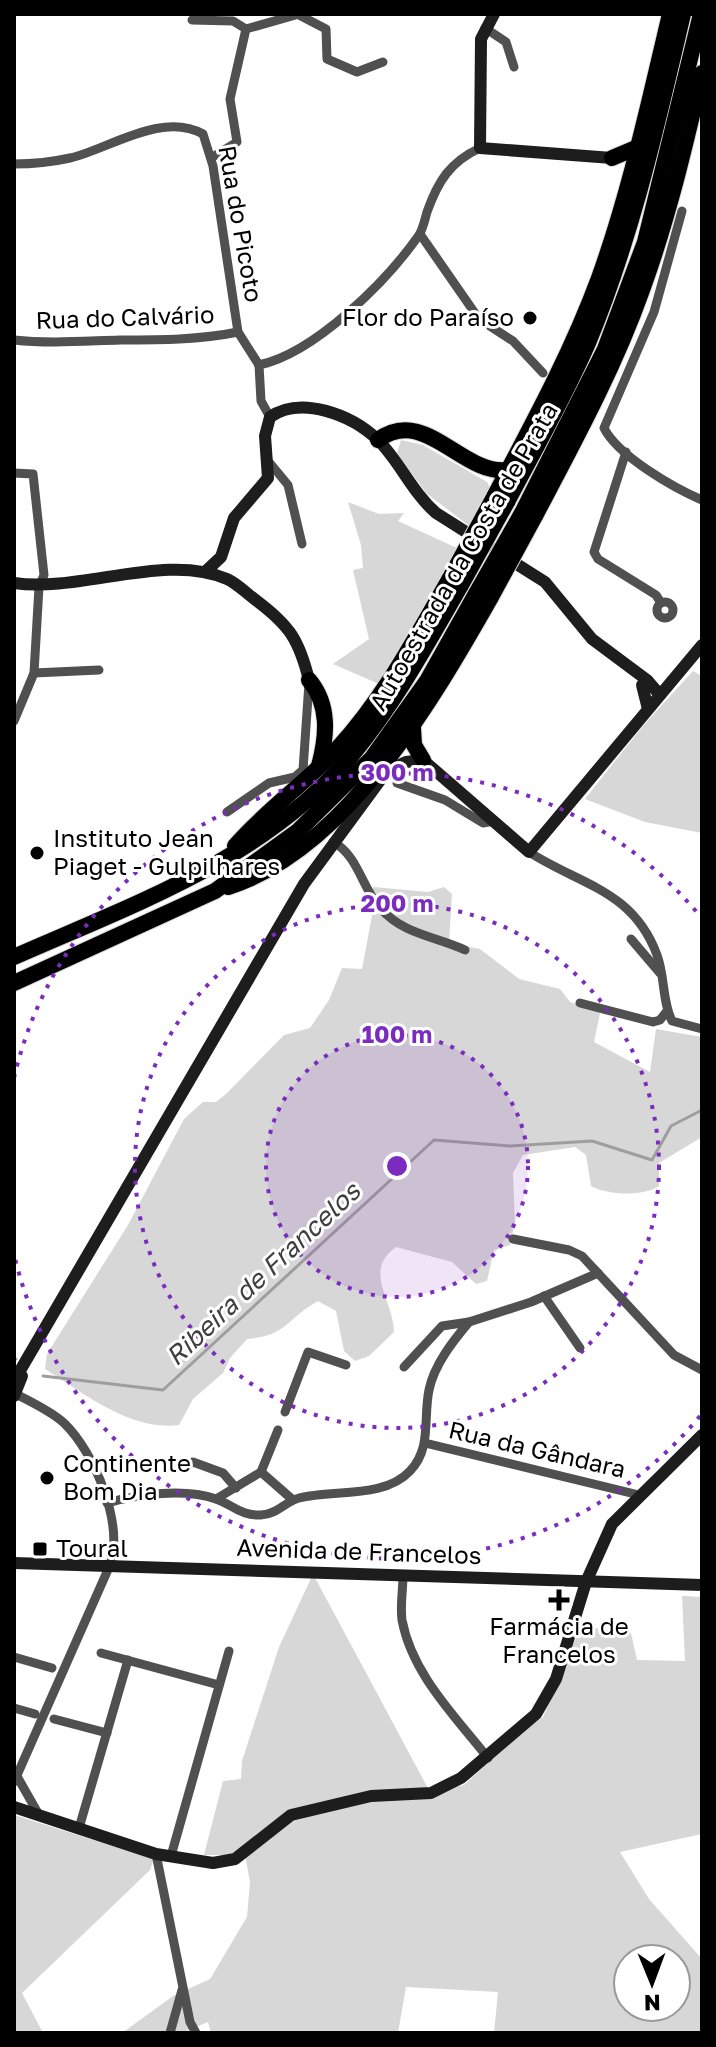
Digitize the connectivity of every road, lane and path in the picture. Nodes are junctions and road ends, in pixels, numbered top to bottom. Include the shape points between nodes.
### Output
1 (494, 14) edge
2 (670, 14) edge
3 (683, 14) edge
4 (701, 14) edge
5 (299, 15) edge
6 (192, 20) dead end
7 (485, 28) junction
8 (246, 29) junction
9 (383, 62) dead end
10 (514, 67) dead end
11 (702, 73) edge
12 (697, 139) edge
13 (638, 147) junction
14 (480, 148) junction
15 (211, 158) junction
16 (612, 158) junction
17 (14, 164) edge
18 (630, 178) junction
19 (682, 211) dead end
20 (420, 234) junction
21 (238, 332) junction
22 (14, 340) edge
23 (259, 365) junction
24 (543, 373) dead end
25 (270, 417) junction
26 (381, 445) junction
27 (626, 452) junction
28 (269, 462) junction
29 (508, 470) junction
30 (14, 473) edge
31 (500, 496) junction
32 (702, 500) edge
33 (529, 514) junction
34 (302, 544) dead end
35 (221, 557) junction
36 (205, 572) junction
37 (227, 579) junction
38 (455, 582) junction
39 (14, 583) edge
40 (39, 587) junction
41 (484, 595) junction
42 (661, 603) dead end
43 (702, 645) edge
44 (99, 670) dead end
45 (34, 673) junction
46 (309, 680) junction
47 (672, 680) junction
48 (645, 682) junction
49 (660, 695) junction
50 (648, 709) junction
51 (14, 721) edge
52 (413, 728) junction
53 (423, 760) junction
54 (318, 769) junction
55 (437, 773) junction
56 (390, 781) junction
57 (227, 812) dead end
58 (494, 821) junction
59 (333, 842) junction
60 (529, 852) junction
61 (223, 859) junction
62 (215, 891) junction
63 (631, 939) dead end
64 (465, 950) dead end
65 (14, 957) edge
66 (665, 980) junction
67 (14, 983) edge
68 (580, 1003) dead end
69 (667, 1011) junction
70 (702, 1029) edge
71 (513, 1239) dead end
72 (598, 1273) junction
73 (544, 1296) junction
74 (469, 1322) junction
75 (580, 1348) dead end
76 (346, 1365) dead end
77 (404, 1367) dead end
78 (702, 1370) edge
79 (15, 1390) edge
80 (285, 1412) dead end
81 (278, 1430) dead end
82 (702, 1435) edge
83 (425, 1443) junction
84 (175, 1469) dead end
85 (261, 1472) junction
86 (236, 1488) junction
87 (639, 1495) junction
88 (216, 1499) junction
89 (293, 1500) junction
90 (107, 1503) junction
91 (14, 1563) edge
92 (110, 1565) junction
93 (403, 1575) junction
94 (586, 1582) junction
95 (702, 1585) edge
96 (229, 1651) dead end
97 (101, 1653) dead end
98 (14, 1657) edge
99 (128, 1660) junction
100 (52, 1668) dead end
101 (219, 1685) junction
102 (14, 1708) edge
103 (35, 1714) dead end
104 (54, 1719) dead end
105 (107, 1733) junction
106 (488, 1758) junction
107 (15, 1776) edge
108 (14, 1807) edge
109 (39, 1815) junction
110 (79, 1828) junction
111 (156, 1854) junction
112 (171, 1856) junction
113 (183, 1989) junction
114 (170, 2033) edge
115 (196, 2033) edge

1 - 7 street
2 - 13 highway
3 - 31 highway, Autoestrada da Costa de Prata via 644,178 611,282 572,377
4 - 33 highway, Autoestrada da Costa de Prata via 641,253 605,349
5 - 8 street
5 - 9 street via 326,29 327,59 357,72
6 - 8 street via 233,21
7 - 10 street via 506,42
7 - 14 street
8 - 15 street via 230,99 237,142
11 - 12 highway via 691,119
12 - 33 highway via 642,292 595,402
13 - 16 highway
13 - 18 highway
14 - 16 street
14 - 20 street via 437,183
15 - 17 street, Rua do Picoto via 203,134 180,128 110,142 72,158
15 - 21 street, Rua do Picoto
16 - 18 highway via 624,165
18 - 29 highway via 599,277 555,381
19 - 27 street via 654,312 604,423 606,434
20 - 23 street via 360,302 281,361
20 - 24 street via 479,319 513,341
21 - 22 street, Rua do Calvário via 184,339
21 - 23 street, Rua do Picoto
23 - 25 street via 261,401
25 - 26 street via 280,410 327,410 353,422
25 - 28 street via 265,436
26 - 29 highway via 393,431 415,430 490,470
26 - 31 highway via 414,436 490,477
26 - 48 street via 423,501 545,582 571,618
27 - 32 street
27 - 42 street via 594,552
28 - 34 street via 288,485
28 - 35 street via 268,478 234,518
29 - 31 highway
30 - 40 street via 33,474 44,575
31 - 38 highway, bridge
33 - 41 highway, bridge
35 - 36 street
35 - 37 street
36 - 37 street
36 - 40 street via 124,574
37 - 46 street via 294,635
38 - 54 highway via 350,735
38 - 61 highway, Autoestrada da Costa de Prata via 411,673 350,757 279,822
39 - 40 street
40 - 45 street
41 - 52 highway
41 - 62 highway, Autoestrada da Costa de Prata via 372,758 298,831
43 - 47 street
44 - 45 street
45 - 51 street
46 - 54 highway via 321,697 325,718
46 - 57 street via 303,770 269,783
47 - 48 street
47 - 49 street
48 - 49 street
48 - 50 street
49 - 50 street
50 - 60 street
52 - 53 highway via 414,745
52 - 62 highway via 350,803 301,847 254,879
53 - 55 street
53 - 56 street via 393,766
54 - 61 highway
55 - 56 street via 411,769
55 - 58 street
56 - 58 street via 445,800 483,823
56 - 59 street
58 - 60 street
59 - 64 street via 345,848 380,908 410,933
59 - 79 street via 27,1361
60 - 66 street via 623,903 642,925
61 - 65 highway, Autoestrada da Costa de Prata via 170,890
62 - 67 highway, Autoestrada da Costa de Prata
63 - 66 street
66 - 69 street
68 - 69 street via 653,1022
69 - 70 street via 679,1025
71 - 72 street via 569,1250
72 - 73 street
72 - 78 street via 674,1355
73 - 74 street
73 - 75 street
74 - 77 street via 442,1326
74 - 83 street via 429,1390
76 - 80 street via 308,1352
79 - 90 street via 71,1431
81 - 85 street
82 - 87 street
83 - 87 street, Rua da Gândara
83 - 89 street via 409,1473 394,1482
84 - 86 street via 193,1462 223,1473
85 - 86 street
85 - 89 street
86 - 88 street
87 - 94 street via 612,1524
88 - 89 street via 240,1514 263,1515
88 - 90 street via 138,1496
90 - 92 street via 115,1525
91 - 92 street, Avenida de Francelos
92 - 93 street, Avenida de Francelos
92 - 107 street
93 - 94 street, Avenida de Francelos
93 - 106 street via 402,1617 411,1653
94 - 95 street, Avenida de Francelos
94 - 106 street via 556,1679 536,1714
96 - 101 street
97 - 99 street
98 - 100 street
99 - 101 street
99 - 105 street
101 - 112 street
102 - 103 street
104 - 105 street
105 - 110 street
106 - 112 street via 431,1793 371,1796 291,1815 235,1859 213,1863
107 - 109 street
108 - 109 street
109 - 110 street
110 - 111 street
111 - 112 street
111 - 113 street
113 - 114 street
113 - 115 street

